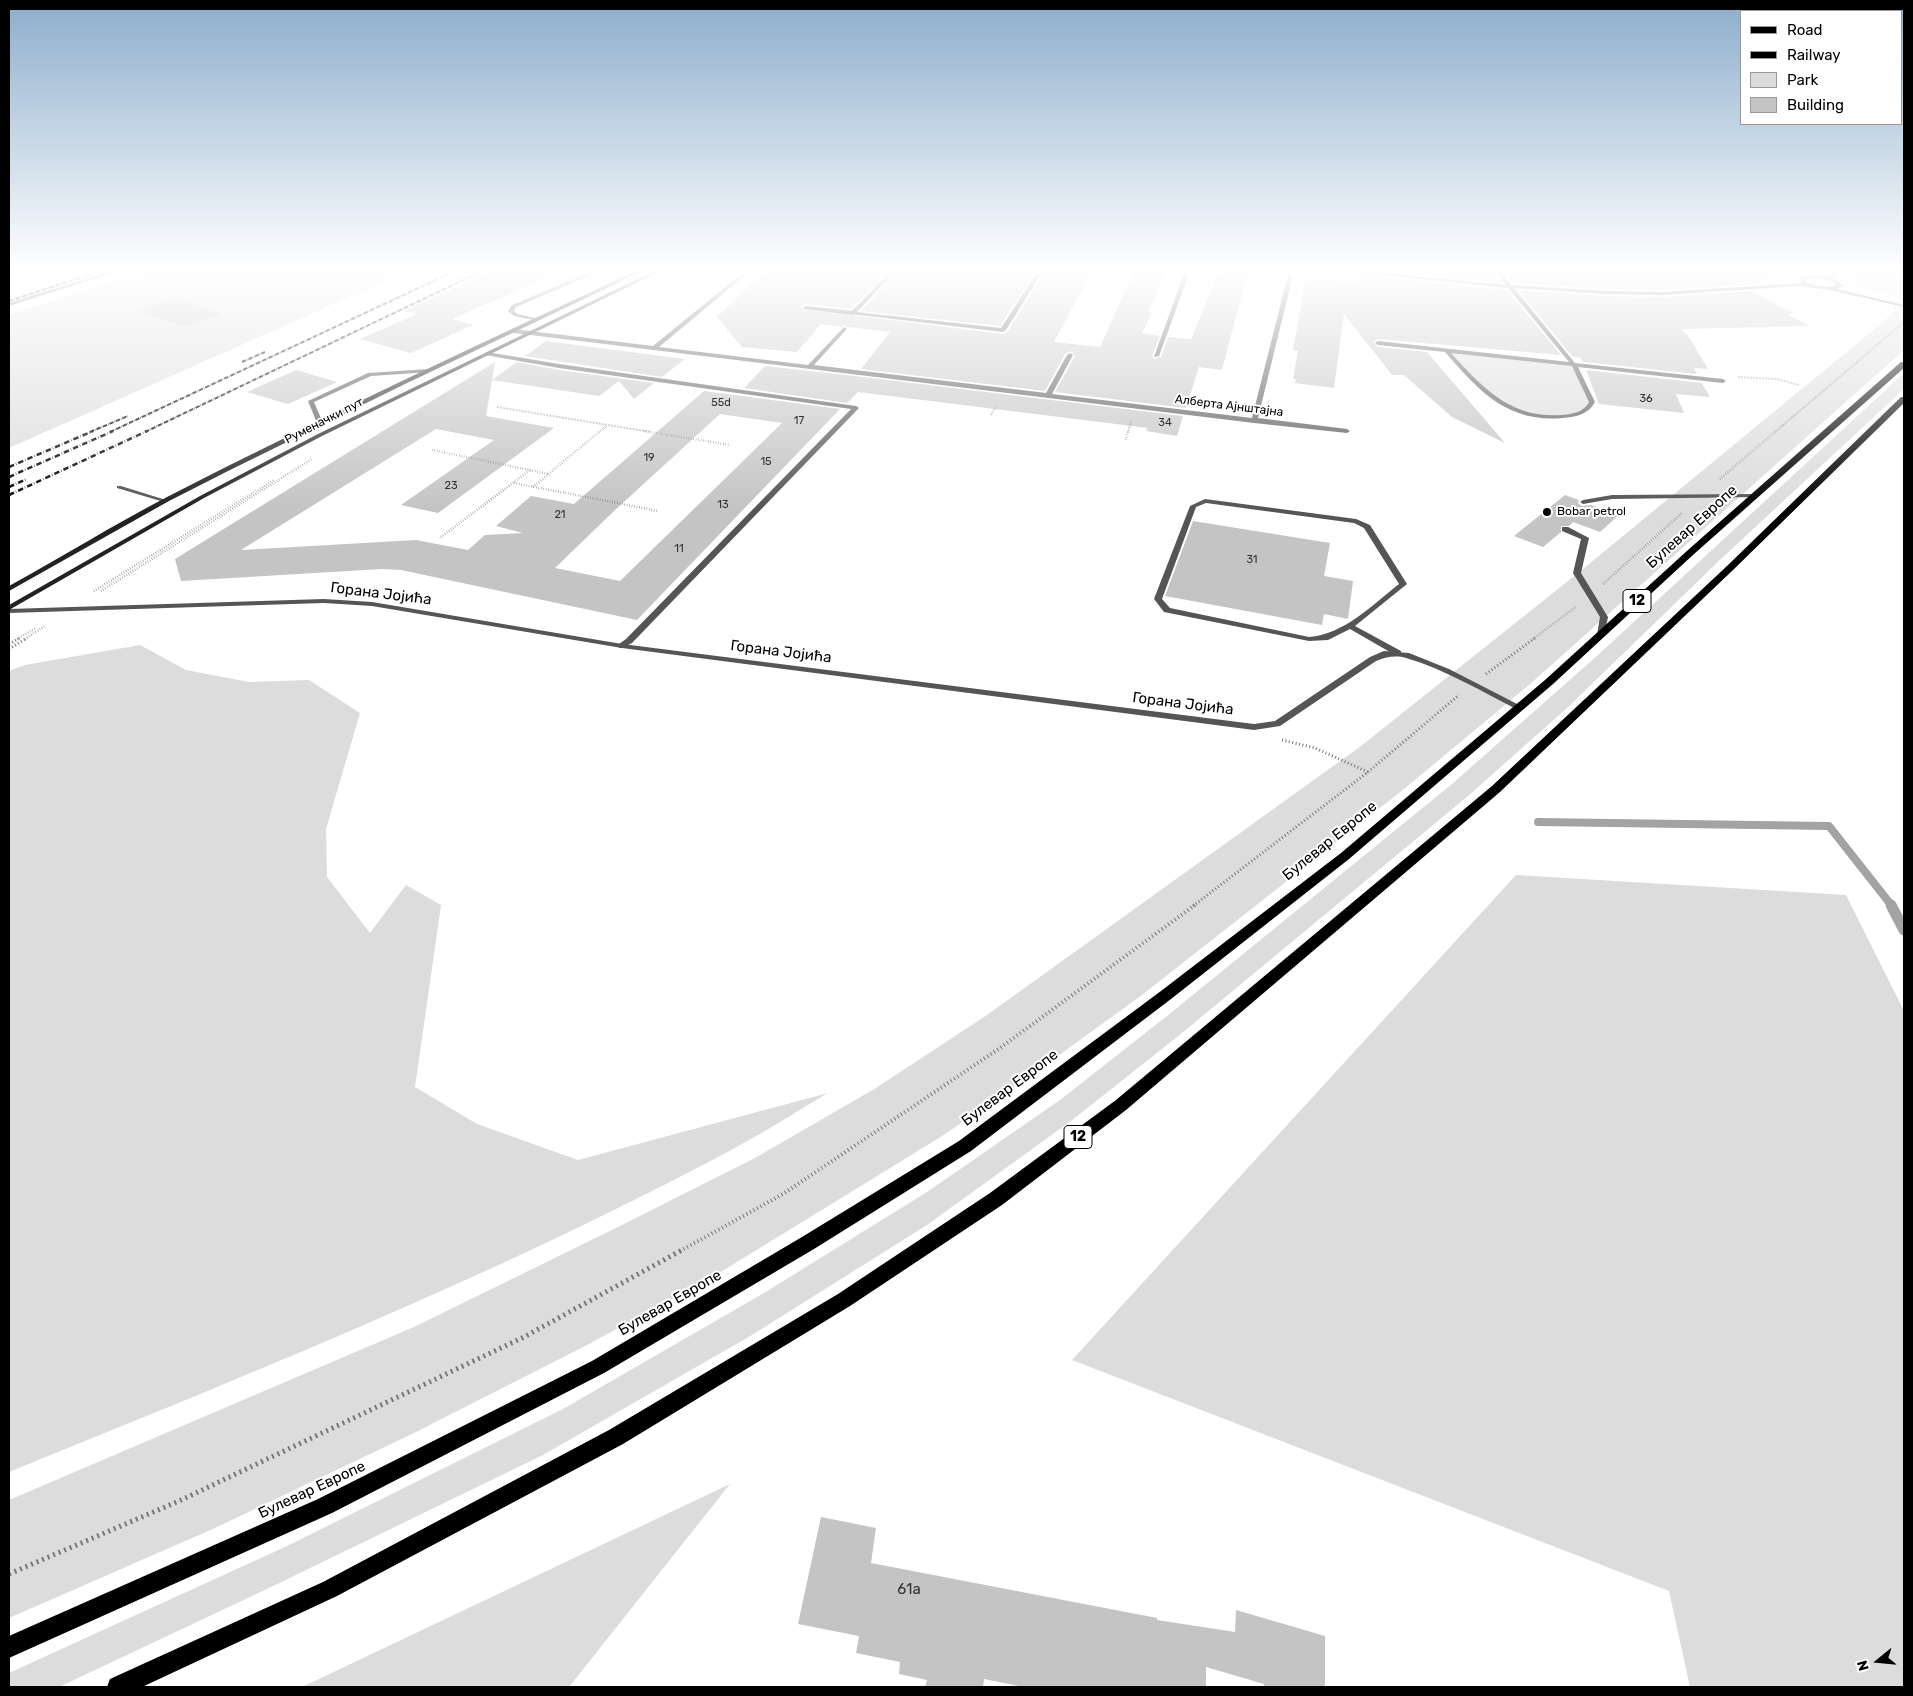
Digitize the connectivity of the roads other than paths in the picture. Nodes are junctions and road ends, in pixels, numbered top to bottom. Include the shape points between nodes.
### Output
1 (473, 350) edge
2 (494, 350) edge
3 (679, 350) edge
4 (825, 350) edge
5 (1158, 350) edge
6 (1272, 350) edge
7 (1446, 350) edge
8 (1447, 350) edge
9 (1562, 350) edge
10 (486, 354) junction
11 (1070, 355) dead end
12 (1156, 356) dead end
13 (1574, 364) junction
14 (1904, 364) edge
15 (809, 367) junction
16 (428, 371) junction
17 (1723, 381) road end
18 (1048, 396) junction
19 (1904, 400) edge
20 (1254, 421) junction
21 (320, 423) junction
22 (1347, 432) dead end
23 (119, 487) dead end
24 (1755, 496) junction
25 (166, 501) junction
26 (1583, 502) dead end
27 (1565, 530) dead end
28 (9, 589) edge
29 (9, 610) edge
30 (1350, 626) junction
31 (1601, 635) junction
32 (622, 646) junction
33 (1398, 653) junction
34 (1519, 706) junction
35 (9, 1647) edge
36 (118, 1687) edge

1 - 16 main road, Руменачки пут
2 - 10 main road, Руменачки пут
3 - 15 street, Алберта Ајнштајна
4 - 15 street
5 - 12 street
6 - 20 street
7 - 13 street via 1493,400 1513,410 1540,416 1574,415 1589,408 1592,402
8 - 13 street
9 - 13 street
10 - 29 main road, Руменачки пут via 202,497
10 - 32 street via 856,408
11 - 18 street
13 - 17 street
14 - 24 main road, Булевар Европе / 12
15 - 18 street, Алберта Ајнштајна
16 - 21 main road, Руменачки пут
16 - 21 street via 370,374 311,401
18 - 20 street, Алберта Ајнштајна
19 - 36 main road, 12 via 1496,790 1121,1105 996,1199 844,1300 616,1437 330,1589
20 - 22 street, Алберта Ајнштајна
21 - 25 main road, Руменачки пут
23 - 25 street
24 - 26 street via 1612,497
24 - 31 main road, Булевар Европе / 12
25 - 28 main road, Руменачки пут
27 - 31 street via 1585,538 1577,573 1604,617
29 - 32 street, Горана Јојића via 324,601 372,604
30 - 30 street via 1403,584 1367,528 1356,521 1205,501 1194,506 1158,599 1167,610 1309,639 1325,638
30 - 33 street
31 - 34 main road, Булевар Европе / 12
32 - 33 street, Горана Јојића via 1254,727 1277,724 1373,659
33 - 34 street via 1446,671
34 - 35 main road, Булевар Европе / 12 via 1345,856 965,1146 598,1367 326,1506

